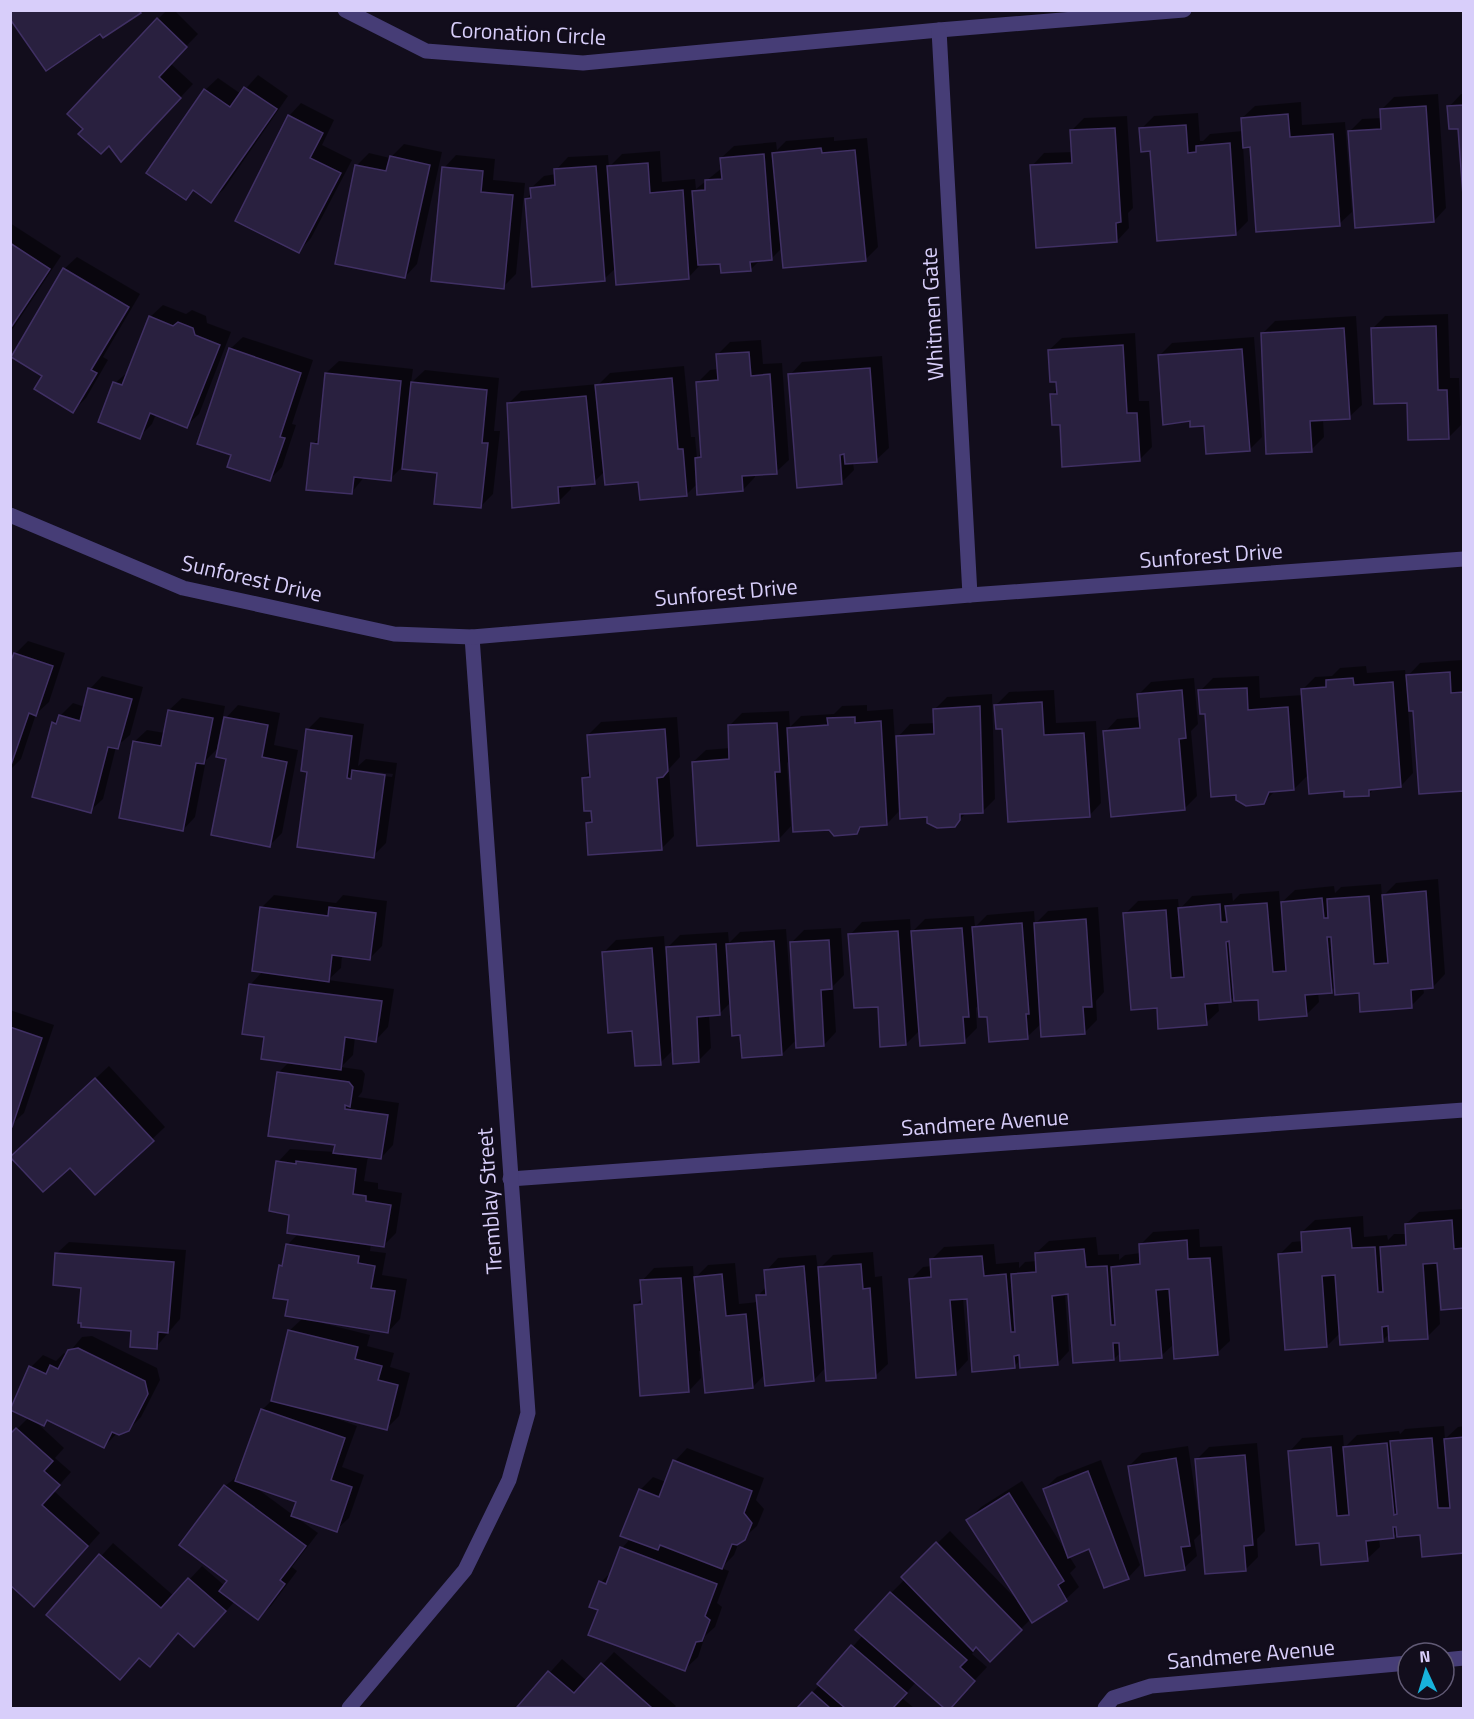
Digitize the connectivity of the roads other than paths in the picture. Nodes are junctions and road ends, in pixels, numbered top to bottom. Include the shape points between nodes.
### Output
1 (345, 10) edge
2 (1184, 10) edge
3 (939, 30) junction
4 (10, 515) edge
5 (1464, 559) edge
6 (970, 595) junction
7 (472, 637) junction
8 (1464, 1110) edge
9 (510, 1179) junction
10 (1396, 1664) edge
11 (349, 1708) edge
12 (1105, 1708) edge

1 - 3 street, Coronation Circle via 426,51 583,63
2 - 3 street, Coronation Circle
3 - 6 street, Whitmen Gate
4 - 7 street, Sunforest Drive via 183,588 394,634
5 - 6 street, Sunforest Drive
6 - 7 street, Sunforest Drive
7 - 9 street, Tremblay Street
8 - 9 street, Sandmere Avenue
9 - 11 street, Tremblay Street via 528,1413 509,1480 465,1570
10 - 12 street, Sandmere Avenue via 1151,1686 1113,1698

